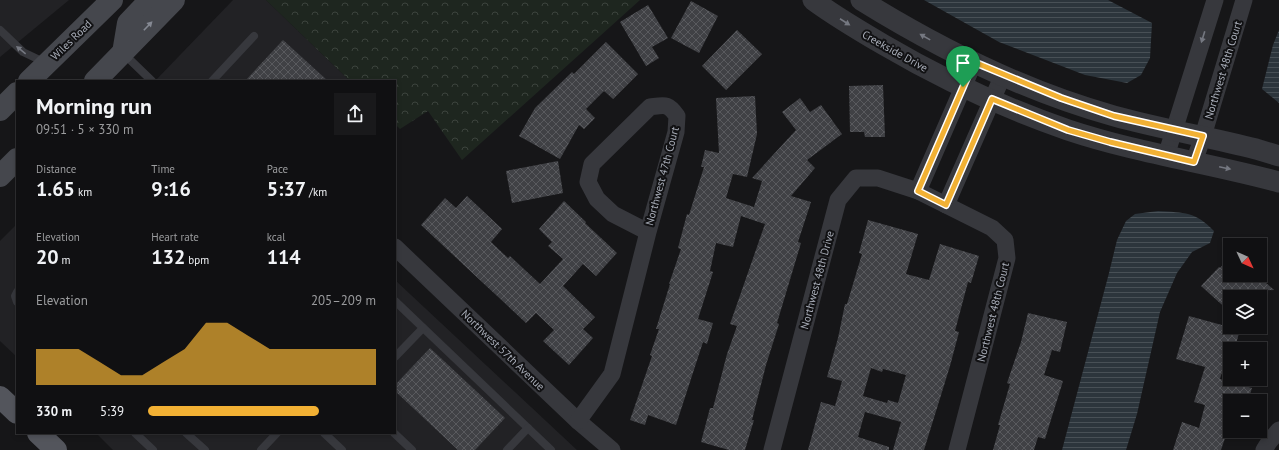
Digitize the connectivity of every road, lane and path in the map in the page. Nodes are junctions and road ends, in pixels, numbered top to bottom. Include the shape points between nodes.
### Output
1 (112, 0) edge
2 (150, 0) edge
3 (174, 0) edge
4 (813, 0) edge
5 (861, 0) edge
6 (1215, 0) edge
7 (1244, 0) edge
8 (0, 30) edge
9 (254, 36) dead end
10 (123, 53) junction
11 (974, 62) junction
12 (47, 64) junction
13 (1003, 75) junction
14 (30, 80) edge
15 (96, 80) edge
16 (151, 80) edge
17 (213, 80) edge
18 (963, 87) junction
19 (16, 94) edge
20 (992, 99) junction
21 (0, 110) edge
22 (1174, 130) junction
23 (1203, 136) junction
24 (1166, 156) junction
25 (1279, 156) edge
26 (16, 160) edge
27 (1194, 162) junction
28 (0, 176) edge
29 (1279, 182) edge
30 (918, 191) junction
31 (946, 205) junction
32 (648, 232) junction
33 (396, 248) edge
34 (396, 302) edge
35 (422, 328) junction
36 (396, 356) edge
37 (0, 397) edge
38 (16, 412) edge
39 (578, 421) junction
40 (528, 428) junction
41 (1279, 430) edge
42 (39, 434) edge
43 (136, 434) edge
44 (187, 434) edge
45 (277, 434) edge
46 (325, 434) edge
47 (395, 434) edge
48 (56, 450) edge
49 (153, 450) edge
50 (205, 450) edge
51 (261, 450) edge
52 (342, 450) edge
53 (412, 450) edge
54 (507, 450) edge
55 (551, 450) edge
56 (612, 450) edge
57 (772, 450) edge
58 (957, 450) edge
59 (1264, 450) edge

1 - 12 main road, Wiles Road
2 - 10 main road via 128,23
10 -> 3 main road
4 -> 18 street, Creekside Drive via 913,62
11 -> 5 street via 936,44
6 -> 22 street
7 - 23 street, Northwest 48th Court
12 -> 8 lane via 23,52
9 - 17 lane
10 - 15 main road
10 - 16 lane
11 - 13 street
11 - 18 street
12 - 14 main road, Wiles Road
13 - 20 street
13 - 22 street via 1107,113
18 - 20 street, Creekside Drive
18 - 30 street
19 - 21 main road
20 - 24 street, Creekside Drive via 1068,130
20 - 31 street
22 - 23 street
22 - 24 street
23 - 25 street
23 - 27 street, Northwest 48th Court
24 - 27 street, Creekside Drive
26 - 28 main road
27 -> 29 street, Creekside Drive
30 - 31 street, Northwest 48th Drive
30 - 57 street, Northwest 48th Drive via 878,178 856,178 838,200
31 - 58 street, Northwest 48th Court via 992,228 1005,240 1007,258
32 - 32 street, Northwest 47th Court via 676,132 677,116 671,108 663,105 650,107 592,164 588,182 597,199 612,214
32 - 39 street, Northwest 47th Court via 612,374
33 - 39 street, Northwest 57th Avenue
34 - 35 lane
35 - 36 lane
35 - 40 lane
37 - 38 main road
39 - 56 street, Northwest 57th Avenue
40 - 54 lane
40 - 55 lane
41 - 59 street
42 - 48 main road
43 - 49 lane
44 - 50 lane
45 - 51 lane
46 - 52 lane
47 - 53 lane

